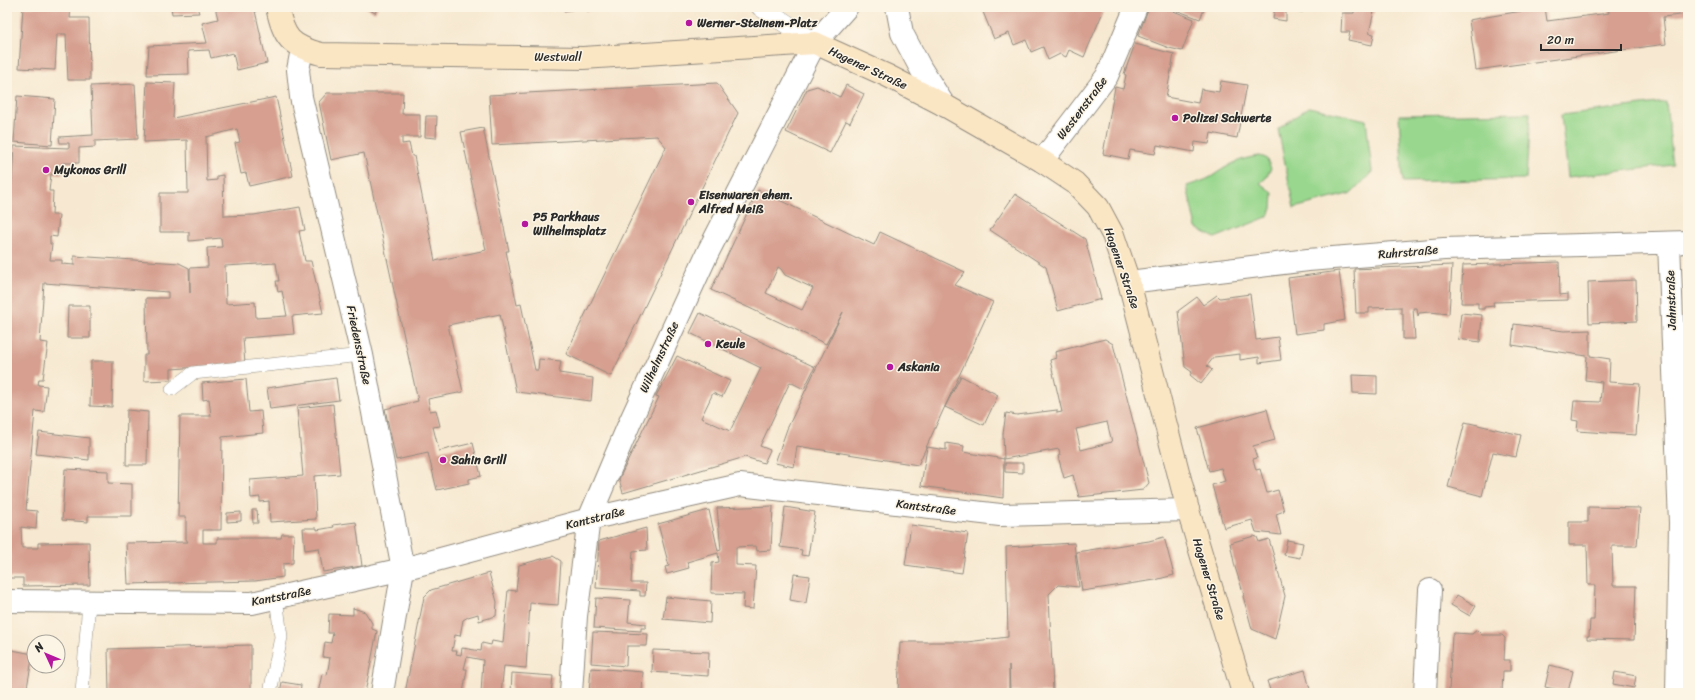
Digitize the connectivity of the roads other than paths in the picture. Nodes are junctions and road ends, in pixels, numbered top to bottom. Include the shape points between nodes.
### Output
1 (277, 7) edge
2 (761, 7) edge
3 (847, 7) edge
4 (897, 7) edge
5 (1136, 7) edge
6 (815, 43) junction
7 (302, 49) junction
8 (944, 105) junction
9 (1042, 161) junction
10 (1678, 242) edge
11 (1129, 282) junction
12 (362, 356) junction
13 (172, 389) dead end
14 (1188, 510) junction
15 (589, 519) junction
16 (403, 569) junction
17 (1430, 590) dead end
18 (276, 598) junction
19 (7, 601) edge
20 (89, 602) junction
21 (82, 693) edge
22 (270, 693) edge
23 (382, 693) edge
24 (571, 693) edge
25 (1243, 693) edge
26 (1425, 693) edge
27 (1677, 693) edge

1 - 7 main road via 286,33
2 - 6 street
3 - 6 street, Hagener Straße
4 - 8 street via 902,33
5 - 9 street, Westenstraße via 1107,76
6 - 7 main road, Westwall via 583,58 321,54
6 - 8 main road, Hagener Straße
6 - 15 street, Wilhelmstraße via 708,252 630,422
7 - 12 street, Friedensstraße via 298,70 301,97
8 - 9 main road, Hagener Straße
9 - 11 main road, Hagener Straße via 1075,184 1098,207 1113,236
10 - 11 street, Ruhrstraße via 1444,249 1302,261
10 - 27 street, Jahnstraße via 1680,523
11 - 14 main road, Hagener Straße
12 - 13 lane via 193,373
12 - 16 street, Friedensstraße
14 - 15 street, Kantstraße via 1000,515 740,485
14 - 25 main road, Hagener Straße
15 - 16 street, Kantstraße
15 - 24 street, Wilhelmstraße via 576,616
16 - 18 street, Kantstraße
16 - 23 street, Friedensstraße
17 - 26 street
18 - 20 street, Kantstraße via 252,603
18 - 22 lane via 281,637
19 - 20 street, Kantstraße
20 - 21 lane

